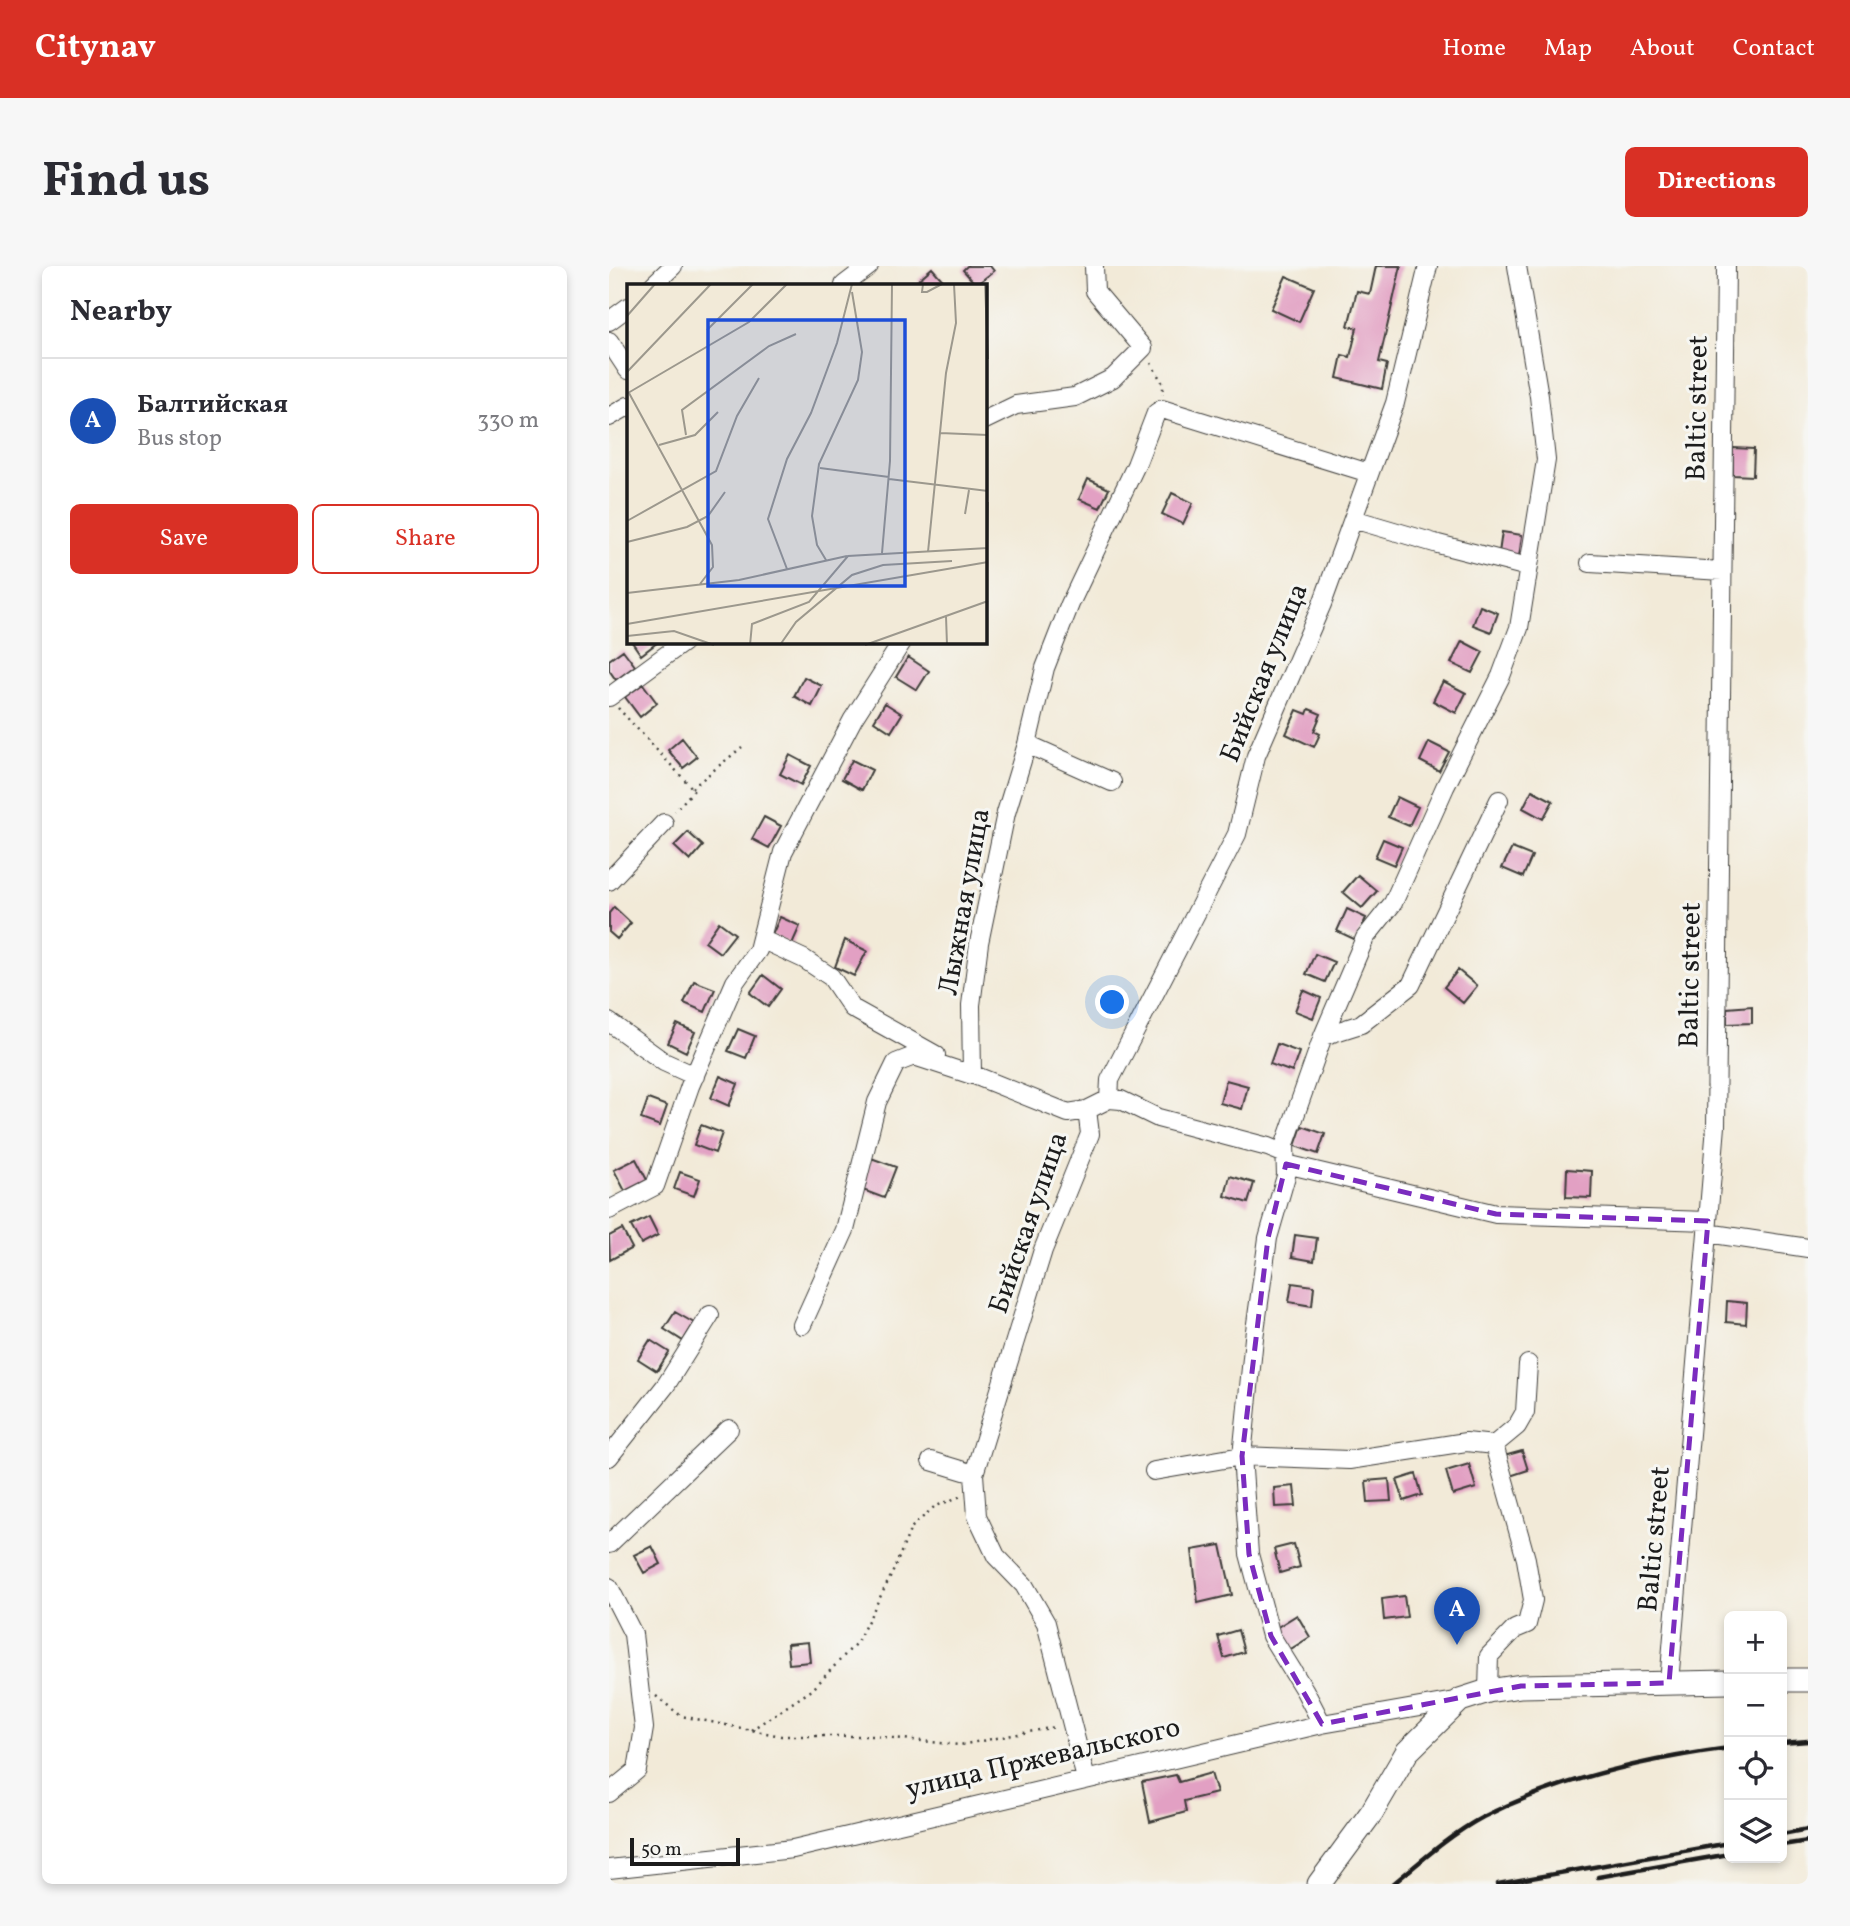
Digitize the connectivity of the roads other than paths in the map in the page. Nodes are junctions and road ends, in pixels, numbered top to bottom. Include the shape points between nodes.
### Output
1 (673, 266) edge
2 (869, 266) edge
3 (1094, 266) edge
4 (1428, 266) edge
5 (1517, 266) edge
6 (1726, 266) edge
7 (654, 284) edge
8 (845, 284) edge
9 (627, 308) edge
10 (609, 321) edge
11 (609, 341) edge
12 (627, 368) edge
13 (627, 407) edge
14 (609, 416) edge
15 (987, 419) edge
16 (1369, 474) junction
17 (1353, 519) junction
18 (1590, 563) dead end
19 (1528, 567) junction
20 (1722, 571) junction
21 (682, 644) edge
22 (901, 644) edge
23 (614, 702) edge
24 (1027, 744) junction
25 (1112, 782) dead end
26 (1499, 800) dead end
27 (664, 823) road end
28 (609, 881) edge
29 (761, 939) junction
30 (609, 1023) edge
31 (1323, 1036) junction
32 (972, 1075) junction
33 (695, 1076) junction
34 (1109, 1099) junction
35 (1087, 1110) junction
36 (1286, 1159) junction
37 (609, 1210) edge
38 (1707, 1227) junction
39 (1808, 1248) edge
40 (710, 1315) dead end
41 (802, 1325) dead end
42 (1528, 1364) dead end
43 (729, 1429) dead end
44 (1494, 1445) junction
45 (1241, 1456) junction
46 (609, 1457) edge
47 (931, 1461) dead end
48 (1154, 1471) dead end
49 (974, 1482) junction
50 (609, 1544) edge
51 (609, 1587) edge
52 (1787, 1680) edge
53 (1808, 1680) edge
54 (1724, 1682) edge
55 (1669, 1683) junction
56 (1488, 1691) junction
57 (1461, 1700) junction
58 (1322, 1724) junction
59 (1086, 1779) junction
60 (609, 1793) edge
61 (609, 1869) edge
62 (1319, 1884) edge

1 - 7 street
2 - 8 street
3 - 15 street via 1095,290 1143,348 1113,378 1075,397 1016,405
4 - 16 street, Бийская улица via 1395,403
5 - 19 street via 1546,460
6 - 20 street, Baltic street
9 - 10 street
11 - 12 street
13 - 14 street
16 - 17 street, Бийская улица
16 - 24 street, Лыжная улица via 1163,409 1156,413 1045,668
17 - 19 street
17 - 34 street, Бийская улица via 1322,604 1256,756 1237,834 1110,1080
18 - 20 street
19 - 31 street via 1519,628 1501,676 1394,903 1366,937
20 - 38 street, Baltic street via 1716,1126
21 - 23 street
22 - 29 street via 853,719 783,852
24 - 25 street
24 - 32 street, Лыжная улица via 1006,813 979,943 971,1004
26 - 31 street via 1411,985 1361,1024
27 - 28 street
29 - 32 street via 831,977 852,1008
29 - 33 street via 735,982
30 - 33 street via 664,1062
31 - 36 street via 1285,1144
32 - 35 street via 1068,1113
32 - 41 street via 914,1056 896,1063 877,1102 845,1230
33 - 37 street via 655,1186
34 - 35 street, Бийская улица
34 - 36 street via 1158,1118 1268,1147
35 - 49 street, Бийская улица via 1090,1134 1043,1250
36 - 38 street via 1496,1214
36 - 45 street via 1286,1176 1268,1238
38 - 39 street
38 - 55 street, Baltic street
40 - 46 street via 666,1385
42 - 44 street via 1525,1412 1517,1426
43 - 50 street
44 - 45 street via 1466,1442 1349,1460
44 - 56 street via 1533,1600 1527,1624 1515,1629 1489,1656
45 - 48 street
45 - 58 street via 1249,1554 1271,1636
47 - 49 street
49 - 59 street, Бийская улица via 977,1516 996,1556 1024,1585 1046,1623
51 - 60 street via 633,1634 644,1728 637,1770
52 - 53 main road
54 - 55 main road, улица Пржевальского
55 - 56 main road, улица Пржевальского via 1521,1686
56 - 57 main road, улица Пржевальского
57 - 58 street, улица Пржевальского
57 - 62 main road via 1407,1752 1372,1812
58 - 59 street, улица Пржевальского
59 - 61 street, улица Пржевальского via 793,1849

